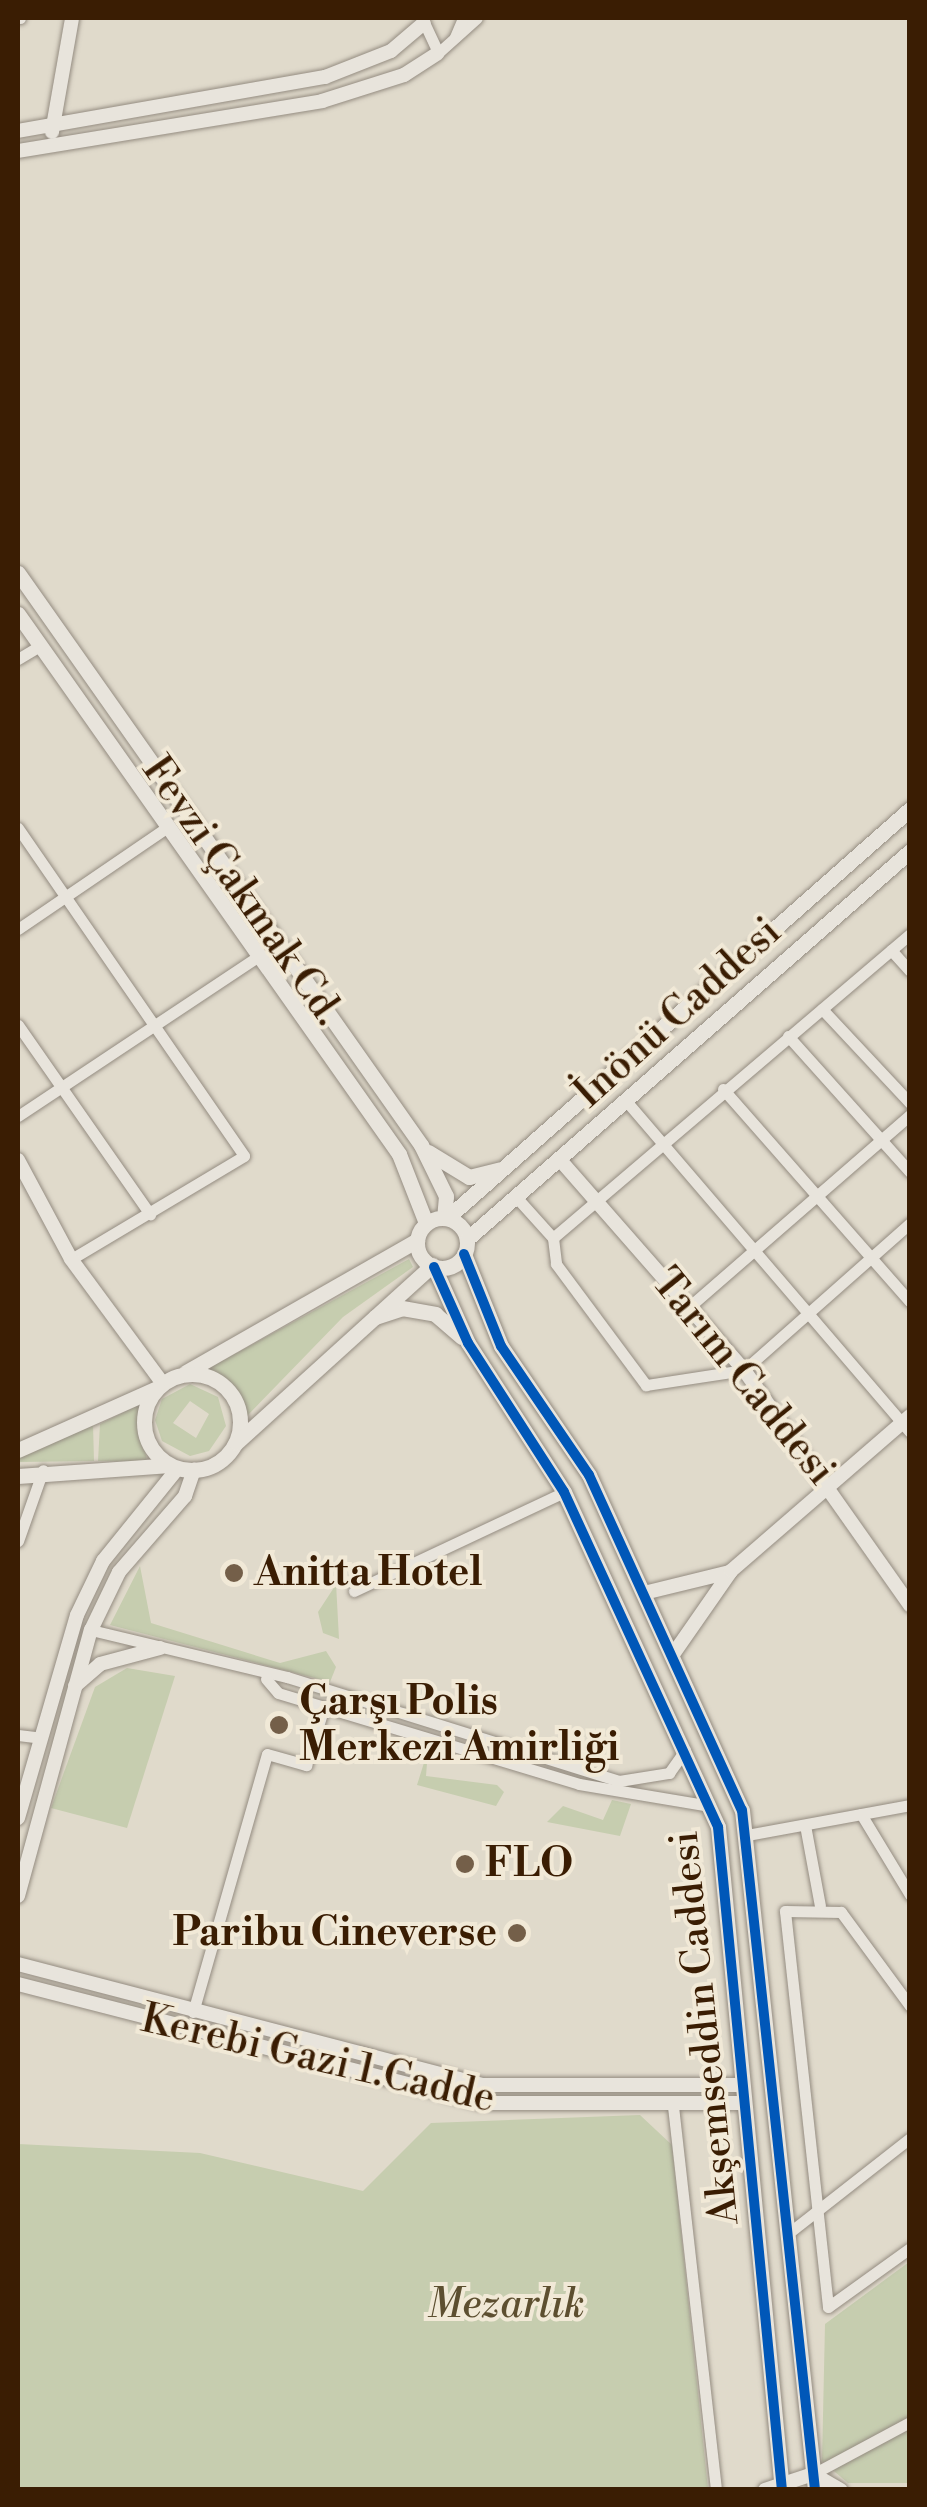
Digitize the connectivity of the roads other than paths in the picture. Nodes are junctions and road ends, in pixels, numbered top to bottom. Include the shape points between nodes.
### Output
1 (72, 18) edge
2 (463, 18) edge
3 (476, 18) edge
4 (427, 19) edge
5 (453, 41) junction
6 (438, 53) junction
7 (53, 127) junction
8 (18, 131) edge
9 (49, 147) junction
10 (18, 151) edge
11 (18, 573) edge
12 (18, 614) edge
13 (40, 646) junction
14 (18, 660) edge
15 (910, 809) edge
16 (18, 828) edge
17 (166, 828) junction
18 (910, 851) edge
19 (66, 893) junction
20 (18, 929) edge
21 (910, 934) edge
22 (891, 950) junction
23 (258, 957) junction
24 (910, 971) edge
25 (822, 1008) junction
26 (18, 1025) edge
27 (156, 1027) junction
28 (788, 1036) junction
29 (723, 1089) junction
30 (63, 1091) junction
31 (626, 1102) junction
32 (910, 1103) edge
33 (18, 1116) edge
34 (910, 1116) edge
35 (660, 1140) junction
36 (882, 1141) junction
37 (422, 1145) junction
38 (18, 1161) edge
39 (561, 1161) junction
40 (504, 1168) junction
41 (910, 1172) edge
42 (594, 1196) junction
43 (819, 1196) junction
44 (516, 1198) junction
45 (150, 1214) junction
46 (446, 1218) junction
47 (910, 1222) edge
48 (426, 1223) junction
49 (552, 1238) junction
50 (417, 1240) junction
51 (465, 1246) junction
52 (755, 1252) junction
53 (872, 1256) junction
54 (72, 1259) junction
55 (433, 1266) junction
56 (910, 1302) edge
57 (689, 1307) junction
58 (808, 1313) junction
59 (366, 1320) junction
60 (468, 1343) junction
61 (744, 1370) junction
62 (182, 1374) junction
63 (160, 1386) junction
64 (907, 1423) edge
65 (234, 1446) junction
66 (18, 1450) edge
67 (44, 1467) junction
68 (181, 1468) junction
69 (18, 1476) edge
70 (832, 1484) junction
71 (564, 1492) junction
72 (19, 1530) edge
73 (731, 1572) junction
74 (354, 1592) dead end
75 (644, 1592) junction
76 (909, 1604) edge
77 (91, 1630) junction
78 (160, 1648) junction
79 (674, 1653) junction
80 (266, 1679) junction
81 (74, 1686) junction
82 (324, 1707) junction
83 (18, 1735) edge
84 (41, 1738) junction
85 (684, 1750) junction
86 (910, 1805) edge
87 (710, 1806) junction
88 (861, 1814) junction
89 (18, 1818) edge
90 (805, 1824) junction
91 (747, 1835) junction
92 (18, 1896) edge
93 (910, 1896) edge
94 (820, 1906) junction
95 (18, 1964) edge
96 (18, 1984) edge
97 (910, 2006) edge
98 (193, 2012) junction
99 (187, 2030) junction
100 (740, 2085) junction
101 (742, 2104) junction
102 (673, 2106) junction
103 (910, 2138) edge
104 (817, 2210) junction
105 (790, 2232) junction
106 (910, 2248) edge
107 (910, 2422) edge
108 (814, 2482) edge
109 (781, 2484) edge
110 (716, 2490) edge
111 (764, 2490) edge
112 (841, 2490) edge

1 - 7 street
2 - 5 street
3 - 5 street
4 - 6 street
4 - 7 street via 359,68
5 - 6 street
6 - 9 street via 404,75 322,100
7 - 8 street
7 - 9 street
9 - 10 street
11 - 37 main road, Fevzi Çakmak Cd.
12 - 13 main road, Fevzi Çakmak Cd.
13 - 14 street
13 - 17 main road, Fevzi Çakmak Cd.
15 - 40 main road, İnönü Caddesi
16 - 19 street
17 - 19 street
17 - 23 main road, Fevzi Çakmak Cd.
18 - 31 main road, İnönü Caddesi
19 - 20 street
19 - 27 street
21 - 22 street
22 - 24 street
22 - 25 street
23 - 27 street
23 - 48 main road, Fevzi Çakmak Cd. via 399,1154
25 - 28 street
25 - 32 street
26 - 30 street
27 - 30 street
27 - 45 street via 244,1156
28 - 29 street
28 - 36 street
29 - 35 street
29 - 43 street
30 - 33 street
30 - 45 street
31 - 35 street
31 - 39 main road, İnönü Caddesi
34 - 36 street
35 - 42 street
35 - 52 street
36 - 41 street
36 - 43 street
37 - 40 main road via 450,1172
37 - 46 main road, Fevzi Çakmak Cd. via 446,1196
38 - 54 street
39 - 42 street, Tarım Caddesi
39 - 44 main road, İnönü Caddesi
40 - 46 main road, İnönü Caddesi
42 - 49 street
42 - 57 street, Tarım Caddesi
43 - 52 street
43 - 53 street
44 - 49 street
44 - 51 main road, İnönü Caddesi
45 - 54 street
46 - 48 main road
46 - 51 main road
47 - 53 street
48 - 50 main road
49 - 61 street via 556,1264 646,1385
50 - 55 main road, Akşemseddin Caddesi
50 - 62 main road
51 - 55 main road, İnönü Caddesi
51 - 75 main road, Akşemseddin Caddesi via 501,1346 588,1475
52 - 57 street
52 - 58 street
53 - 56 street
53 - 58 street
54 - 63 street
55 - 59 main road
55 - 60 main road, Akşemseddin Caddesi
57 - 61 street, Tarım Caddesi
58 - 61 street
58 - 64 street
59 - 60 main road via 402,1308 435,1314
59 - 65 main road
60 - 71 main road, Akşemseddin Caddesi
61 - 70 street, Tarım Caddesi
62 - 63 main road
62 - 65 main road via 226,1388 240,1415
63 - 66 main road
63 - 68 main road via 144,1430
64 - 70 street
65 - 68 main road
67 - 68 main road
67 - 69 main road
67 - 72 street
68 - 77 street via 185,1496 119,1572
68 - 84 street via 103,1561
70 - 73 street
70 - 76 street, Tarım Caddesi
71 - 74 street
71 - 85 main road, Akşemseddin Caddesi
73 - 75 street
73 - 79 street
75 - 79 main road, Akşemseddin Caddesi
77 - 78 street
77 - 81 street
78 - 80 street
78 - 81 street via 100,1664
79 - 91 main road, Akşemseddin Caddesi
80 - 82 street via 278,1694
80 - 85 street via 287,1676 619,1781 670,1774
81 - 92 street
82 - 87 street via 578,1784
82 - 98 street via 306,1764 267,1754
83 - 84 street
84 - 89 street
85 - 87 main road, Akşemseddin Caddesi
86 - 88 street
87 - 100 main road, Akşemseddin Caddesi
88 - 90 street
88 - 93 street
90 - 91 street
90 - 94 street
91 - 105 main road, Akşemseddin Caddesi
94 - 97 street via 842,1912
94 - 104 street via 785,1911
95 - 98 street, Kerebi Gazi 1.Cadde
96 - 99 street, Kerebi Gazi 1.Cadde
98 - 99 street
98 - 100 street, Kerebi Gazi 1.Cadde via 482,2085
99 - 102 street, Kerebi Gazi 1.Cadde via 480,2103
100 - 101 main road, Akşemseddin Caddesi
101 - 102 street, Kerebi Gazi 1.Cadde
101 - 109 main road, Akşemseddin Caddesi
102 - 110 street
103 - 104 street
104 - 105 street
104 - 106 street via 828,2307
105 - 108 main road, Akşemseddin Caddesi
107 - 108 street
108 - 109 street
108 - 112 street
109 - 111 street

